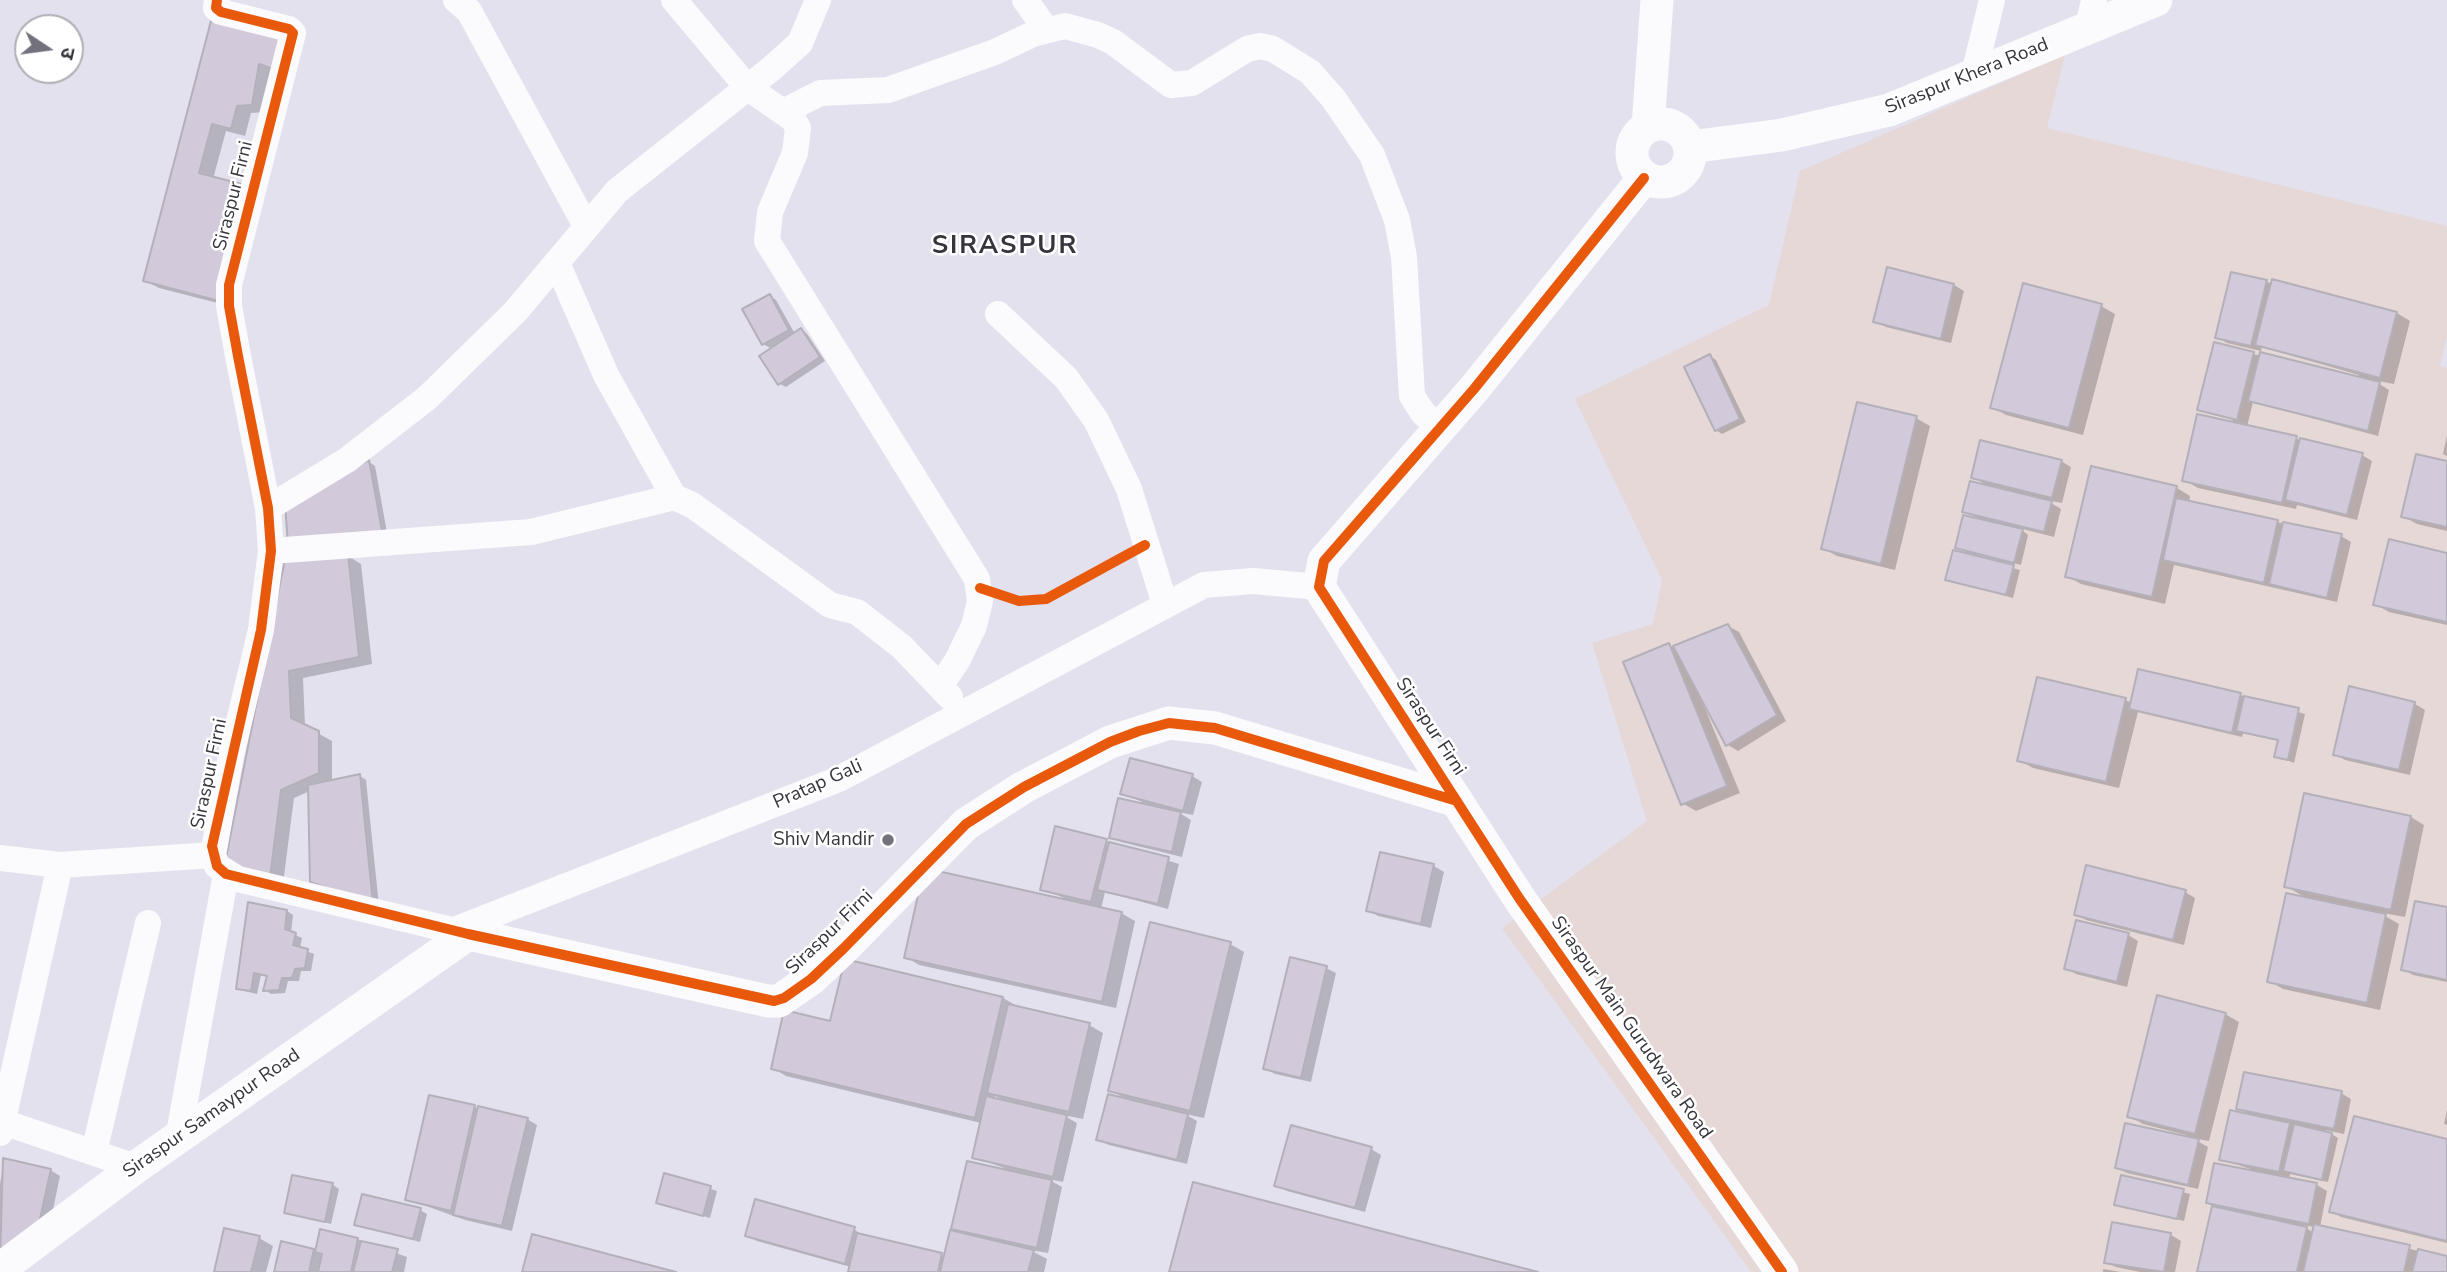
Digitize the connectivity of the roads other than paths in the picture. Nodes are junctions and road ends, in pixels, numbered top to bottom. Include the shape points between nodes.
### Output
1 (217, 0) edge
2 (456, 0) edge
3 (674, 0) edge
4 (818, 0) edge
5 (1026, 0) edge
6 (1657, 0) edge
7 (1992, 0) edge
8 (2156, 0) edge
9 (2091, 14) edge
10 (1046, 29) junction
11 (1973, 78) junction
12 (747, 87) junction
13 (783, 112) junction
14 (1648, 127) junction
15 (1690, 147) junction
16 (1644, 178) junction
17 (586, 226) junction
18 (557, 263) junction
19 (998, 314) dead end
20 (1439, 428) junction
21 (674, 497) junction
22 (268, 508) junction
23 (271, 551) junction
24 (1319, 587) junction
25 (1165, 604) junction
26 (940, 686) junction
27 (963, 711) junction
28 (1457, 801) junction
29 (0, 858) edge
30 (219, 864) junction
31 (60, 865) junction
32 (148, 923) dead end
33 (461, 932) junction
34 (1, 1125) edge
35 (178, 1139) junction
36 (94, 1152) junction
37 (136, 1167) junction
38 (0, 1269) edge
39 (1782, 1272) edge

1 - 22 street, Siraspur Firni via 218,10 293,33 229,285
2 - 17 street via 469,11
3 - 12 street
4 - 12 street via 800,43
5 - 10 street
6 - 14 street
7 - 11 street
8 - 9 street, Siraspur Khera Road
9 - 11 street, Siraspur Khera Road
10 - 13 street via 888,90 820,93
10 - 20 street via 1065,26 1098,35 1171,85 1192,83 1247,48 1259,46 1287,56 1310,72 1352,124 1385,184 1404,257 1412,396
11 - 15 street, Siraspur Khera Road via 1889,110 1782,135
12 - 13 street
12 - 17 street via 655,158
13 - 26 street via 798,128 798,139 770,212 767,241 980,588 974,626
14 - 15 street via 1659,124 1678,130
14 - 16 street via 1634,141 1632,151 1632,161
15 - 16 street via 1690,159 1678,178 1655,183
16 - 20 street
17 - 18 street
18 - 21 street via 606,375
18 - 22 street via 515,312 427,398 347,460
19 - 25 street via 1066,378 1096,420 1129,489
20 - 24 street via 1324,561
21 - 23 street via 531,532
21 - 26 street via 692,505 830,604 857,612 902,647
22 - 23 street, Siraspur Firni
23 - 30 street, Siraspur Firni via 261,630 231,755
24 - 25 street, Pratap Gali via 1229,581 1204,585
24 - 28 street, Siraspur Firni
25 - 27 street, Pratap Gali
26 - 27 street
27 - 33 street, Pratap Gali via 839,779
28 - 33 street, Siraspur Firni via 1215,728 1169,723 1110,742 966,824 843,950 779,1001
28 - 39 street, Siraspur Main Gurudwara Road via 1519,898
29 - 31 street
30 - 31 street
30 - 33 street, Siraspur Firni
30 - 35 street
31 - 34 street
32 - 36 street
33 - 35 street, Siraspur Samaypur Road via 427,962
34 - 36 street
35 - 37 street, Siraspur Samaypur Road
36 - 37 street
37 - 38 street, Siraspur Samaypur Road

